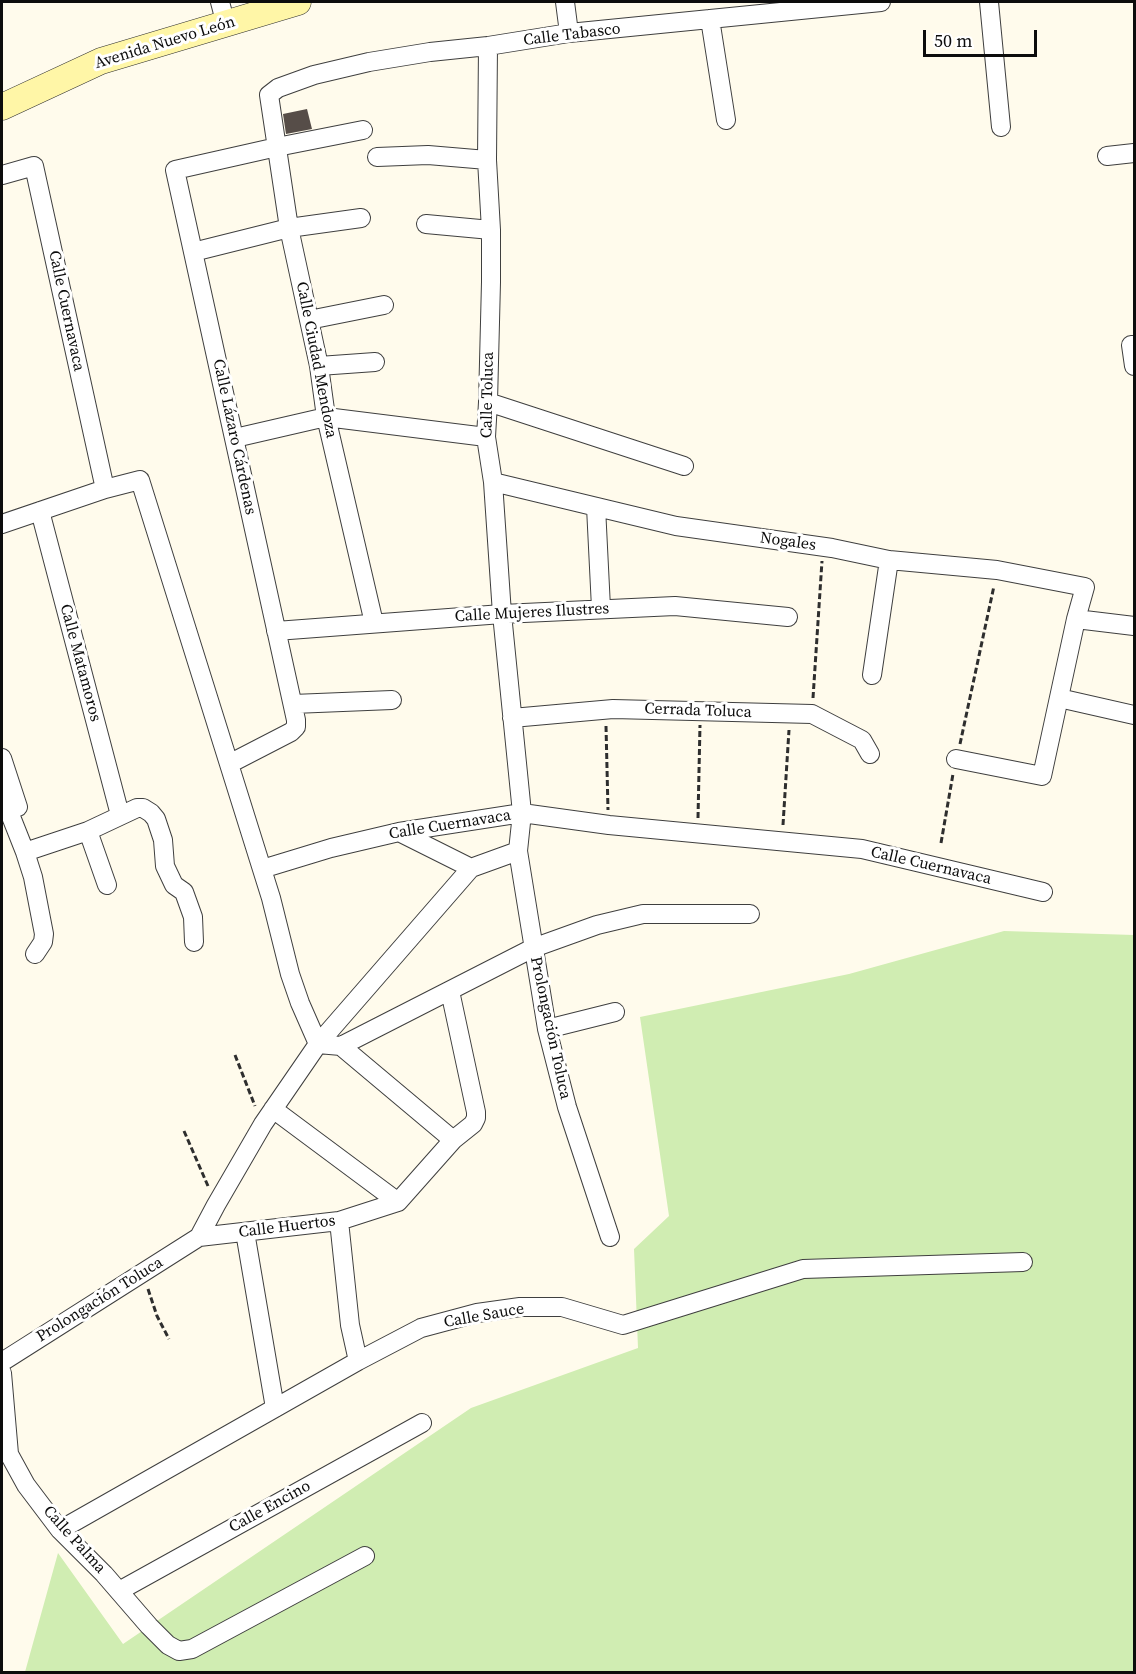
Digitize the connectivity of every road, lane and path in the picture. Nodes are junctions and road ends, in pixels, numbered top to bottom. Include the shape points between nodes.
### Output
1 (298, 2) edge
2 (565, 2) edge
3 (881, 2) edge
4 (989, 2) edge
5 (794, 6) edge
6 (223, 13) edge
7 (710, 19) junction
8 (569, 33) junction
9 (488, 46) junction
10 (269, 95) joint
11 (2, 107) edge
12 (726, 120) dead end
13 (1002, 127) dead end
14 (363, 130) dead end
15 (277, 147) junction
16 (1134, 153) edge
17 (1107, 156) dead end
18 (377, 157) dead end
19 (487, 160) junction
20 (2, 175) edge
21 (361, 218) dead end
22 (426, 224) dead end
23 (289, 228) junction
24 (491, 230) junction
25 (193, 252) junction
26 (384, 305) dead end
27 (309, 320) junction
28 (1134, 345) edge
29 (375, 363) dead end
30 (319, 366) junction
31 (1134, 366) edge
32 (488, 402) junction
33 (326, 417) junction
34 (486, 437) junction
35 (235, 438) junction
36 (684, 466) dead end
37 (493, 482) junction
38 (105, 489) junction
39 (596, 507) junction
40 (40, 511) junction
41 (2, 524) edge
42 (823, 547) junction
43 (890, 560) junction
44 (997, 570) junction
45 (601, 608) junction
46 (502, 614) junction
47 (789, 617) dead end
48 (1076, 619) junction
49 (374, 623) junction
50 (1134, 626) edge
51 (276, 631) junction
52 (872, 675) dead end
53 (1059, 698) junction
54 (392, 700) dead end
55 (292, 705) junction
56 (606, 710) junction
57 (700, 711) junction
58 (790, 714) junction
59 (812, 714) junction
60 (1134, 715) edge
61 (512, 718) junction
62 (870, 754) dead end
63 (956, 759) junction
64 (2, 760) edge
65 (229, 764) junction
66 (2, 794) edge
67 (20, 811) dead end
68 (522, 813) junction
69 (120, 815) junction
70 (609, 825) junction
71 (88, 831) junction
72 (399, 832) junction
73 (698, 833) junction
74 (782, 842) junction
75 (941, 843) dead end
76 (518, 850) junction
77 (25, 852) junction
78 (471, 868) junction
79 (262, 869) junction
80 (107, 885) dead end
81 (1043, 892) dead end
82 (750, 914) dead end
83 (194, 942) dead end
84 (533, 948) junction
85 (34, 954) dead end
86 (450, 991) junction
87 (615, 1012) dead end
88 (547, 1029) junction
89 (318, 1044) junction
90 (341, 1046) junction
91 (235, 1055) dead end
92 (273, 1109) junction
93 (262, 1125) junction
94 (184, 1131) dead end
95 (453, 1140) junction
96 (398, 1202) junction
97 (216, 1205) junction
98 (339, 1221) junction
99 (245, 1232) junction
100 (199, 1237) junction
101 (610, 1237) dead end
102 (1023, 1262) dead end
103 (142, 1273) junction
104 (170, 1339) dead end
105 (358, 1361) junction
106 (2, 1362) edge
107 (2, 1373) edge
108 (274, 1408) junction
109 (422, 1423) dead end
110 (5, 1450) edge
111 (60, 1530) junction
112 (365, 1556) dead end
113 (119, 1591) junction

1 - 6 main road, Avenida Nuevo León
2 - 8 street
3 - 5 street, Calle Tabasco
4 - 13 street
5 - 7 street, Calle Tabasco
6 - 11 main road, Avenida Nuevo León via 195,32 101,61
7 - 8 street, Calle Tabasco
7 - 12 street
8 - 9 street, Calle Tabasco
9 - 10 street, Calle Tabasco via 369,62 314,75
9 - 19 street, Calle Toluca
10 - 15 street, Calle Ciudad Mendoza
14 - 15 street
15 - 23 street, Calle Ciudad Mendoza
15 - 25 street, Calle Lázaro Cárdenas via 175,170
16 - 17 street
18 - 19 street via 428,155
19 - 24 street, Calle Toluca
20 - 38 street, Calle Cuernavaca via 34,166
21 - 23 street
22 - 24 street
23 - 25 street
23 - 27 street, Calle Ciudad Mendoza
24 - 32 street, Calle Toluca
25 - 35 street, Calle Lázaro Cárdenas
26 - 27 street
27 - 30 street, Calle Ciudad Mendoza
28 - 31 street
29 - 30 street
30 - 33 street, Calle Ciudad Mendoza
32 - 34 street, Calle Toluca
32 - 36 street
33 - 34 street
33 - 35 street
33 - 49 street, Calle Ciudad Mendoza
34 - 37 street, Calle Toluca
35 - 51 street, Calle Lázaro Cárdenas
37 - 39 street, Nogales
37 - 46 street, Calle Toluca
38 - 40 street
38 - 65 street via 140,480
39 - 42 street, Nogales via 676,526
39 - 45 street
40 - 41 street
40 - 69 street, Calle Matamoros
42 - 43 street, Nogales
42 - 59 path
43 - 44 street, Nogales
43 - 52 street
44 - 48 street, Nogales via 1085,587
44 - 63 path
45 - 46 street, Calle Mujeres Ilustres
45 - 47 street, Calle Mujeres Ilustres via 675,606
46 - 49 street, Calle Mujeres Ilustres
46 - 61 street, Calle Toluca
48 - 50 street
48 - 53 street
49 - 51 street, Calle Mujeres Ilustres
51 - 55 street, Calle Lázaro Cárdenas
53 - 60 street
53 - 63 street via 1042,776
54 - 55 street
55 - 65 street, Calle Lázaro Cárdenas via 296,727 291,732
56 - 57 street, Cerrada Toluca
56 - 61 street, Cerrada Toluca
56 - 70 path
57 - 58 street, Cerrada Toluca
57 - 73 path
58 - 59 street, Cerrada Toluca
58 - 74 path
59 - 62 street, Cerrada Toluca via 862,740
61 - 68 street, Calle Toluca
63 - 75 path
64 - 67 street
65 - 79 street
66 - 77 street
68 - 70 street, Calle Cuernavaca
68 - 72 street, Calle Cuernavaca
68 - 76 street, Prolongación Toluca
69 - 71 street
69 - 83 street via 143,808 156,819 165,866 174,885 184,892 193,917
70 - 73 street, Calle Cuernavaca
71 - 77 street
71 - 80 street
72 - 78 street
72 - 79 street, Calle Cuernavaca
73 - 74 street, Calle Cuernavaca
74 - 81 street, Calle Cuernavaca via 862,849
76 - 78 street
76 - 84 street, Prolongación Toluca
77 - 85 street via 44,934
78 - 89 street
79 - 89 street via 290,974
82 - 84 street via 643,914
84 - 86 street
84 - 88 street, Prolongación Toluca
86 - 90 street
86 - 95 street via 476,1112 473,1124
87 - 88 street
88 - 101 street, Prolongación Toluca via 567,1107
89 - 90 street
89 - 92 street
90 - 95 street
91 - 93 path
92 - 93 street
92 - 96 street
93 - 97 street
94 - 97 path
95 - 96 street
96 - 98 street, Calle Huertos
97 - 100 street
98 - 99 street, Calle Huertos
98 - 105 street via 350,1325
99 - 100 street, Calle Huertos
99 - 108 street
100 - 103 street, Prolongación Toluca
102 - 105 street, Calle Sauce via 803,1269 623,1325 562,1307 477,1313 421,1329
103 - 104 path
103 - 106 street, Prolongación Toluca
105 - 108 street, Calle Sauce
107 - 110 street, Calle Palma
108 - 111 street, Calle Sauce
109 - 113 street, Calle Encino
110 - 111 street, Calle Palma
111 - 113 street, Calle Palma
112 - 113 street, Calle Palma via 192,1648 179,1651 168,1645

